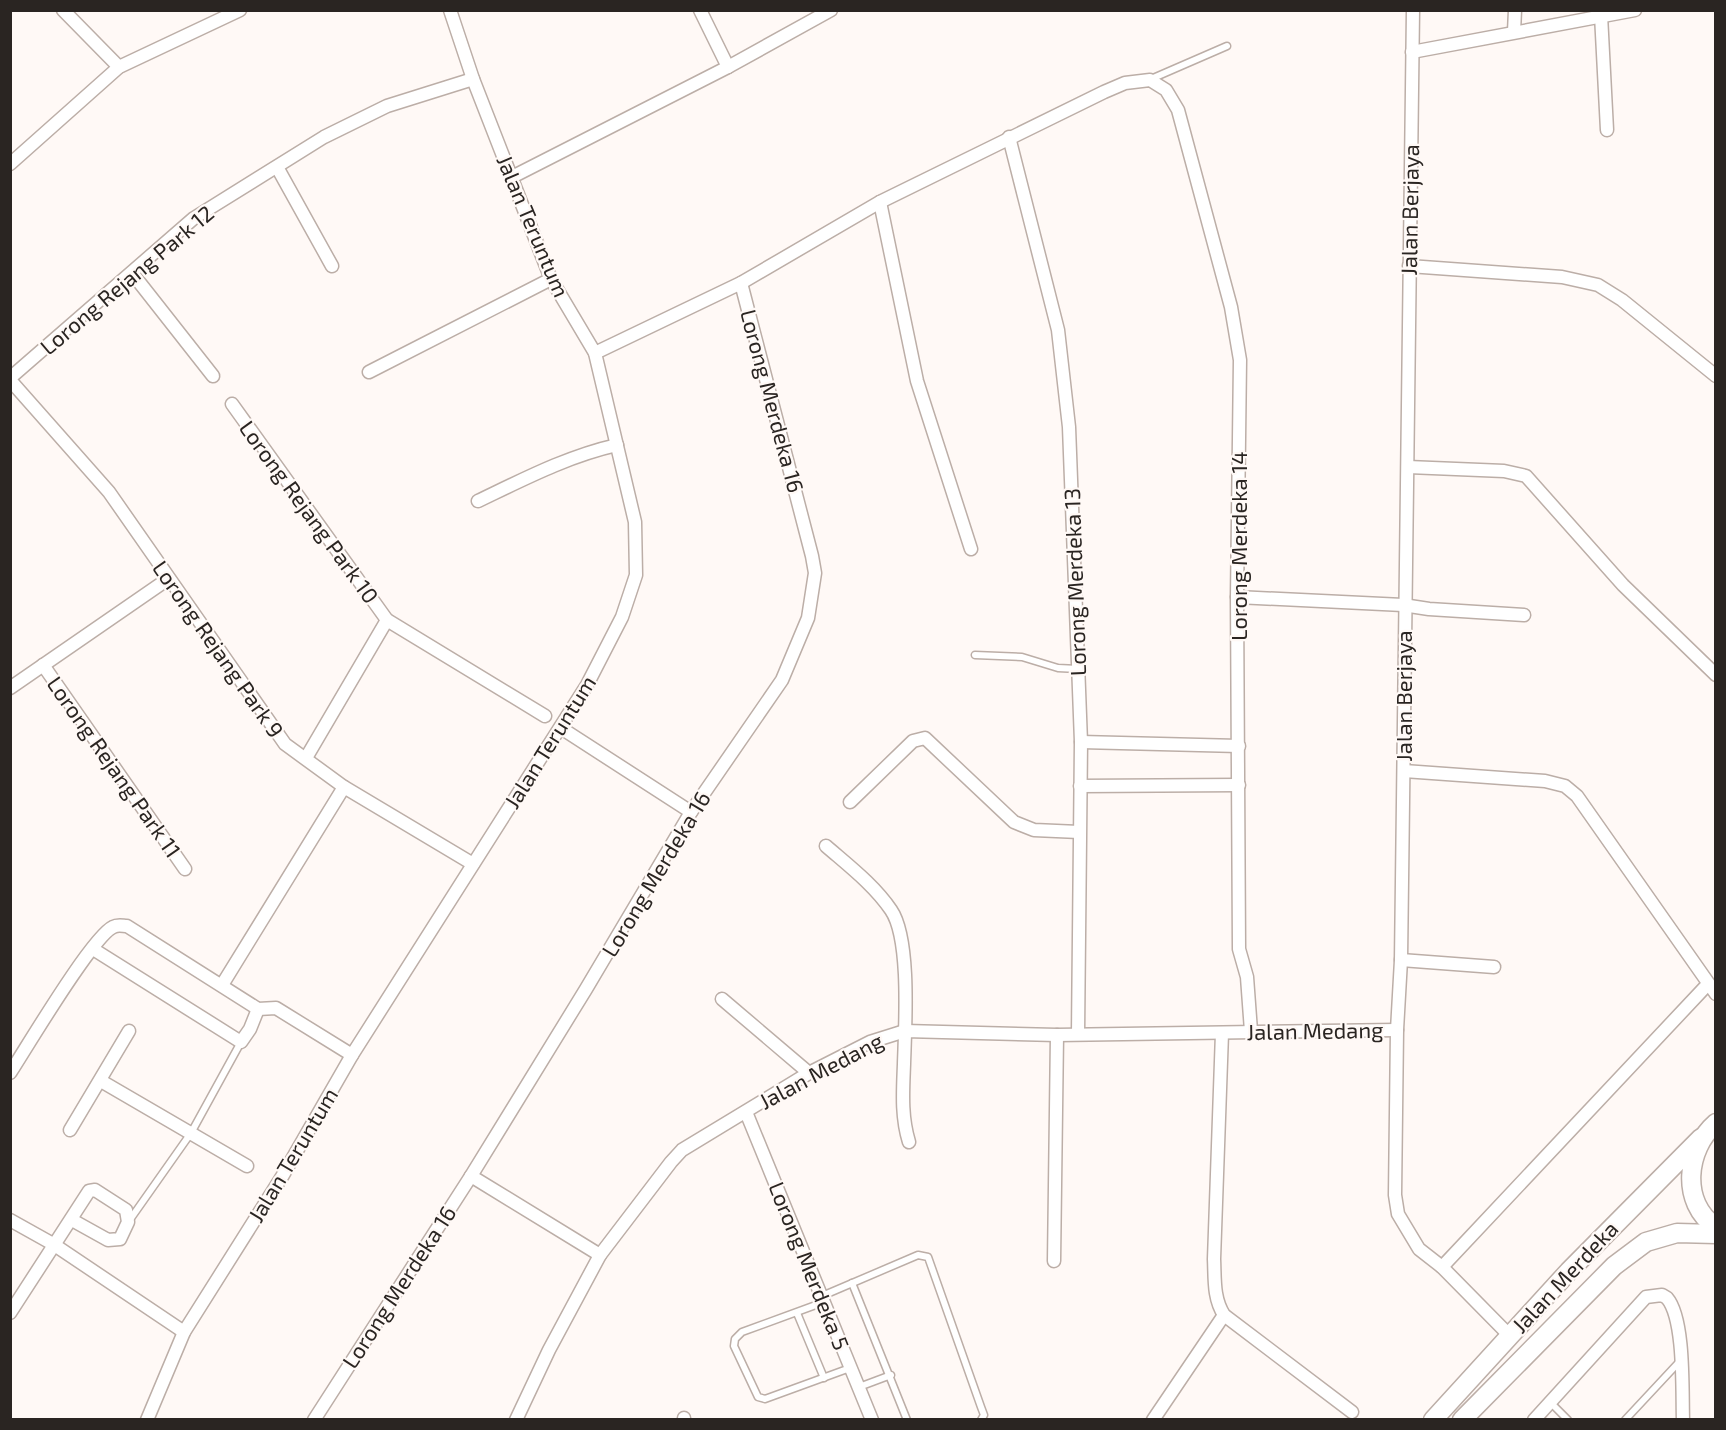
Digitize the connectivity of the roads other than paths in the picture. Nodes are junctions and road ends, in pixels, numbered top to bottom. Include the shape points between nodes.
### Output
1 (63, 10) edge
2 (240, 10) edge
3 (450, 10) edge
4 (700, 10) edge
5 (831, 10) edge
6 (1413, 10) edge
7 (1515, 10) edge
8 (1635, 10) edge
9 (1601, 15) junction
10 (1514, 32) junction
11 (1227, 46) dead end
12 (1412, 52) junction
13 (119, 67) junction
14 (728, 67) junction
15 (473, 79) junction
16 (1150, 80) junction
17 (1607, 130) dead end
18 (1009, 137) junction
19 (10, 164) edge
20 (277, 167) junction
21 (512, 177) junction
22 (880, 202) junction
23 (332, 266) dead end
24 (1410, 266) junction
25 (132, 273) junction
26 (551, 279) junction
27 (741, 284) junction
28 (595, 352) junction
29 (369, 372) dead end
30 (213, 375) dead end
31 (1716, 376) edge
32 (10, 379) edge
33 (232, 404) dead end
34 (617, 445) junction
35 (1408, 466) junction
36 (478, 501) dead end
37 (971, 549) dead end
38 (168, 579) junction
39 (1237, 597) junction
40 (1404, 605) junction
41 (1524, 615) dead end
42 (387, 620) junction
43 (975, 655) dead end
44 (43, 665) junction
45 (1078, 669) junction
46 (1716, 675) edge
47 (10, 688) edge
48 (545, 716) dead end
49 (561, 728) junction
50 (1081, 742) junction
51 (1239, 746) junction
52 (306, 758) junction
53 (1404, 771) junction
54 (1239, 785) junction
55 (1080, 786) junction
56 (344, 787) junction
57 (850, 802) dead end
58 (691, 812) junction
59 (1078, 832) junction
60 (826, 846) dead end
61 (473, 864) junction
62 (185, 869) dead end
63 (93, 949) junction
64 (1401, 960) junction
65 (1494, 967) dead end
66 (222, 985) junction
67 (1712, 989) edge
68 (722, 999) dead end
69 (258, 1010) junction
70 (1397, 1030) junction
71 (129, 1031) dead end
72 (905, 1031) junction
73 (1251, 1031) junction
74 (1222, 1033) junction
75 (1078, 1034) junction
76 (1057, 1035) junction
77 (241, 1042) junction
78 (352, 1055) junction
79 (10, 1073) edge
80 (808, 1073) junction
81 (101, 1081) junction
82 (746, 1112) junction
83 (1716, 1123) edge
84 (70, 1130) dead end
85 (191, 1133) junction
86 (1701, 1138) junction
87 (909, 1142) dead end
88 (247, 1166) dead end
89 (471, 1176) junction
90 (10, 1220) edge
91 (72, 1220) junction
92 (128, 1222) junction
93 (1716, 1227) edge
94 (1716, 1234) edge
95 (53, 1244) junction
96 (600, 1255) junction
97 (1054, 1262) dead end
98 (1442, 1267) junction
99 (852, 1283) junction
100 (822, 1299) junction
101 (10, 1313) edge
102 (798, 1313) junction
103 (1224, 1315) junction
104 (184, 1332) junction
105 (1510, 1336) junction
106 (1682, 1359) junction
107 (851, 1367) junction
108 (891, 1375) junction
109 (824, 1378) junction
110 (859, 1387) junction
111 (1550, 1402) junction
112 (1352, 1412) dead end
113 (147, 1419) edge
114 (314, 1419) edge
115 (516, 1419) edge
116 (872, 1419) edge
117 (907, 1419) edge
118 (981, 1419) edge
119 (1154, 1419) edge
120 (1433, 1419) edge
121 (1462, 1419) edge
122 (1534, 1419) edge
123 (1568, 1419) edge
124 (1625, 1419) edge
125 (1683, 1419) edge

1 - 13 street
2 - 13 street
3 - 15 street, Jalan Teruntum
4 - 14 street
5 - 14 street
6 - 12 street, Jalan Berjaya
7 - 10 street
8 - 9 street
9 - 10 street
9 - 17 street
10 - 12 street
11 - 16 lane
12 - 24 street, Jalan Berjaya
13 - 19 street
14 - 21 street
15 - 20 street, Lorong Rejang Park 12 via 387,106 324,137
15 - 21 street, Jalan Teruntum
16 - 18 street via 1125,83
16 - 39 street, Lorong Merdeka 14 via 1166,90 1178,110 1237,334
18 - 22 street
18 - 45 street, Lorong Merdeka 13 via 1058,330 1069,427
20 - 23 street
20 - 25 street, Lorong Rejang Park 12 via 194,218
21 - 26 street, Jalan Teruntum
22 - 27 street
22 - 37 street via 917,381
24 - 31 street via 1590,282 1615,295
24 - 35 street, Jalan Berjaya
25 - 30 street
25 - 32 street, Lorong Rejang Park 12
26 - 28 street, Jalan Teruntum
26 - 29 street
27 - 28 street
27 - 58 street, Lorong Merdeka 16 via 812,556 813,588 808,618 782,680
28 - 34 street, Jalan Teruntum
32 - 38 street, Lorong Rejang Park 9 via 109,492
33 - 42 street, Lorong Rejang Park 10
34 - 36 street via 549,467
34 - 49 street, Jalan Teruntum via 635,522 636,575 614,636
35 - 40 street, Jalan Berjaya
35 - 46 street via 1504,471 1526,476 1623,585
38 - 44 street
38 - 52 street, Lorong Rejang Park 9 via 285,744
39 - 40 street
39 - 51 street, Lorong Merdeka 14
40 - 41 street
40 - 53 street, Jalan Berjaya
42 - 48 street, Lorong Rejang Park 10
42 - 52 street, Lorong Rejang Park 10
43 - 45 lane via 1022,657 1058,668
44 - 47 street
44 - 62 street, Lorong Rejang Park 11
45 - 50 street, Lorong Merdeka 13
49 - 58 street
49 - 61 street, Jalan Teruntum
50 - 51 street
50 - 55 street, Lorong Merdeka 13
51 - 54 street, Lorong Merdeka 14
52 - 56 street, Lorong Rejang Park 9
53 - 64 street, Jalan Berjaya
53 - 67 street via 1545,781 1564,786 1577,795
54 - 55 street
54 - 73 street, Lorong Merdeka 14 via 1239,949 1247,977
55 - 59 street, Lorong Merdeka 13
56 - 61 street, Lorong Rejang Park 9
56 - 66 street
57 - 59 street via 914,741 925,738 1014,822 1034,830
58 - 89 street, Lorong Merdeka 16
59 - 75 street, Lorong Merdeka 13
60 - 72 street via 877,891 902,932
61 - 78 street, Jalan Teruntum
63 - 66 street via 113,927 127,926
63 - 77 street
63 - 79 street
64 - 65 street
64 - 70 street, Jalan Berjaya
66 - 69 street
67 - 98 street
68 - 80 street
69 - 77 street
69 - 78 street via 276,1008
70 - 73 street, Jalan Medang
70 - 98 street, Jalan Berjaya via 1398,1214 1419,1249
71 - 81 street
72 - 76 street, Jalan Medang
72 - 80 street, Jalan Medang via 870,1042
72 - 87 street via 903,1124
73 - 74 street, Jalan Medang
74 - 75 street, Jalan Medang
74 - 103 street via 1214,1259 1215,1293
75 - 76 street, Jalan Medang
76 - 97 street
77 - 85 lane
78 - 104 street, Jalan Teruntum via 283,1175
80 - 82 street, Jalan Medang
81 - 84 street
81 - 85 street
82 - 96 street, Jalan Medang via 682,1150
82 - 100 street, Lorong Merdeka 5
83 - 86 main road, Jalan Merdeka
85 - 88 street
85 - 92 lane
86 - 93 main road via 1693,1155 1692,1193 1700,1210
86 - 105 main road, Jalan Merdeka via 1569,1270
89 - 96 street
89 - 114 street, Lorong Merdeka 16
90 - 95 street
91 - 92 street via 114,1241 120,1239
91 - 92 street via 86,1193 92,1190 126,1210
91 - 95 street
94 - 121 main road, Jalan Merdeka via 1677,1233 1646,1242 1614,1266
95 - 101 street
95 - 104 street
96 - 115 street, Jalan Medang
98 - 105 street, Jalan Berjaya
99 - 100 lane
99 - 108 lane
99 - 118 lane via 918,1255 928,1257 984,1415
100 - 102 lane
100 - 107 street, Lorong Merdeka 5
102 - 109 lane
102 - 109 lane via 742,1332 734,1346 758,1397 765,1399
103 - 112 street
103 - 119 street
104 - 113 street, Jalan Teruntum
105 - 120 main road, Jalan Merdeka
106 - 111 street via 1670,1302 1662,1295 1646,1297
106 - 124 lane
106 - 125 street
107 - 109 lane
107 - 110 street, Lorong Merdeka 5
108 - 110 lane
108 - 117 lane
110 - 116 street, Lorong Merdeka 5
111 - 122 street
111 - 123 lane

